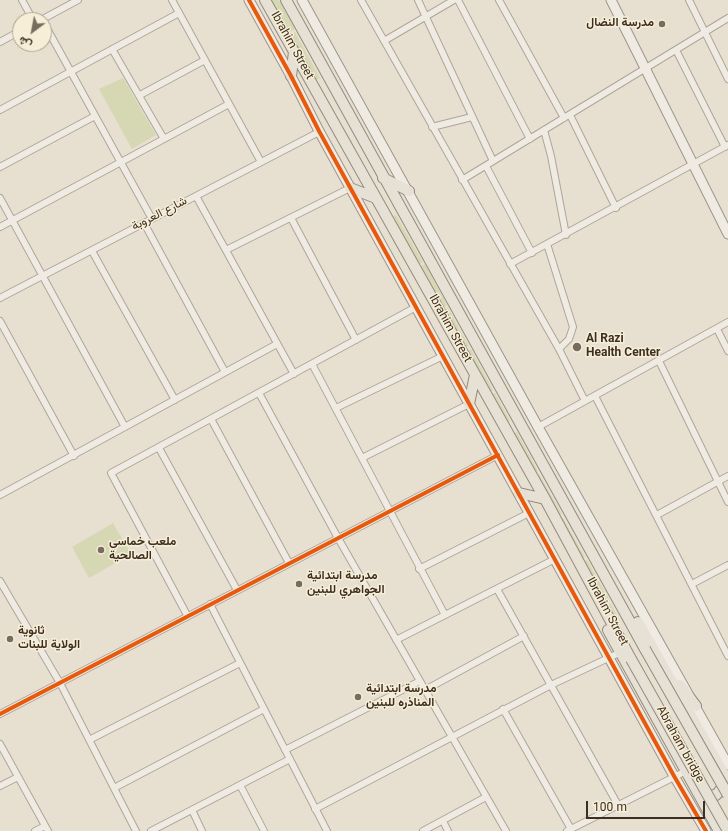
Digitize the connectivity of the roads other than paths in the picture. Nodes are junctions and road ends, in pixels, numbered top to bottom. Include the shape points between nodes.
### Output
1 (22, 0) edge
2 (78, 0) edge
3 (172, 0) edge
4 (249, 0) edge
5 (265, 0) edge
6 (286, 0) edge
7 (302, 0) edge
8 (361, 0) edge
9 (418, 0) edge
10 (454, 0) edge
11 (458, 0) edge
12 (500, 0) edge
13 (611, 0) edge
14 (689, 0) edge
15 (29, 12) edge
16 (179, 13) junction
17 (52, 14) edge
18 (426, 16) junction
19 (728, 18) edge
20 (704, 33) junction
21 (12, 35) edge
22 (52, 38) edge
23 (384, 41) junction
24 (0, 42) edge
25 (112, 49) junction
26 (676, 50) junction
27 (294, 52) junction
28 (205, 60) junction
29 (646, 69) junction
30 (71, 72) junction
31 (291, 76) junction
32 (728, 79) edge
33 (140, 95) junction
34 (229, 104) junction
35 (0, 110) edge
36 (95, 116) junction
37 (472, 117) junction
38 (567, 117) junction
39 (432, 127) junction
40 (544, 130) junction
41 (319, 132) junction
42 (360, 136) junction
43 (164, 139) junction
44 (530, 139) junction
45 (346, 144) junction
46 (727, 146) edge
47 (369, 153) junction
48 (354, 160) junction
49 (493, 161) junction
50 (121, 162) junction
51 (261, 162) junction
52 (694, 165) junction
53 (486, 166) junction
54 (0, 167) edge
55 (383, 178) junction
56 (462, 180) junction
57 (350, 188) junction
58 (409, 191) junction
59 (196, 196) junction
60 (0, 198) edge
61 (376, 198) junction
62 (616, 208) junction
63 (291, 218) junction
64 (152, 219) junction
65 (12, 221) junction
66 (144, 224) junction
67 (0, 227) edge
68 (728, 234) edge
69 (566, 235) junction
70 (547, 244) junction
71 (226, 250) junction
72 (92, 251) junction
73 (532, 253) junction
74 (510, 264) junction
75 (43, 276) junction
76 (0, 298) edge
77 (416, 307) junction
78 (0, 321) edge
79 (728, 322) edge
80 (717, 329) junction
81 (356, 340) junction
82 (277, 344) junction
83 (559, 349) junction
84 (728, 351) edge
85 (443, 356) junction
86 (659, 361) junction
87 (312, 364) junction
88 (225, 372) junction
89 (294, 374) junction
90 (475, 375) junction
91 (259, 393) junction
92 (595, 396) junction
93 (175, 400) junction
94 (585, 401) junction
95 (469, 404) junction
96 (336, 408) junction
97 (211, 419) junction
98 (125, 427) junction
99 (538, 427) junction
100 (159, 448) junction
101 (498, 455) junction
102 (74, 456) junction
103 (362, 458) junction
104 (728, 476) edge
105 (718, 482) junction
106 (519, 493) junction
107 (0, 495) edge
108 (545, 499) junction
109 (728, 502) edge
110 (390, 511) junction
111 (529, 513) junction
112 (657, 516) junction
113 (338, 538) junction
114 (568, 543) junction
115 (555, 559) junction
116 (289, 563) junction
117 (728, 565) edge
118 (419, 569) junction
119 (0, 581) edge
120 (692, 584) junction
121 (497, 589) junction
122 (237, 590) junction
123 (210, 604) junction
124 (187, 615) junction
125 (445, 615) junction
126 (524, 636) junction
127 (396, 640) junction
128 (726, 645) edge
129 (649, 648) junction
130 (619, 653) junction
131 (728, 656) edge
132 (609, 657) junction
133 (631, 659) joint
134 (240, 662) junction
135 (420, 681) junction
136 (60, 683) junction
137 (551, 685) junction
138 (425, 690) junction
139 (696, 706) junction
140 (264, 709) junction
141 (503, 709) junction
142 (0, 714) edge
143 (452, 736) junction
144 (89, 740) junction
145 (0, 744) edge
146 (285, 750) junction
147 (290, 759) junction
148 (723, 764) edge
149 (688, 775) junction
150 (674, 776) junction
151 (18, 777) junction
152 (728, 781) edge
153 (240, 785) junction
154 (0, 786) edge
155 (114, 788) junction
156 (728, 795) edge
157 (486, 797) junction
158 (618, 805) junction
159 (315, 809) junction
160 (192, 810) junction
161 (443, 821) junction
162 (728, 821) edge
163 (46, 828) edge
164 (569, 830) edge
165 (716, 830) edge
166 (35, 831) edge
167 (136, 831) edge
168 (151, 831) edge
169 (202, 831) edge
170 (264, 831) edge
171 (327, 831) edge
172 (423, 831) edge
173 (448, 831) edge
174 (506, 831) edge
175 (706, 831) edge
176 (728, 831) edge

1 - 15 street
2 - 17 street
3 - 16 street
4 - 31 street
5 - 27 main road, Ibrahim Street
6 - 42 main road, Ibrahim Street
7 - 58 street
8 - 23 street
9 - 18 street
10 - 18 street
11 - 44 street
12 - 38 street
13 - 29 street
14 - 20 street
16 - 25 street
16 - 28 street
18 - 23 street
18 - 37 street
19 - 20 street
20 - 26 street
20 - 32 street
21 - 24 street
22 - 30 street
23 - 39 street
25 - 30 street
25 - 33 street
26 - 29 street
26 - 46 street
27 - 31 main road
27 - 45 main road, Ibrahim Street
28 - 33 street
28 - 34 street
29 - 38 street
29 - 52 street
30 - 35 street
30 - 36 street
31 - 41 street
33 - 43 street
34 - 43 street
34 - 51 street
36 - 50 street
36 - 54 street
37 - 39 street
37 - 49 street
38 - 40 street
38 - 62 street
39 - 56 street
40 - 44 street
40 - 69 street
41 - 51 street, شارع العروبة
41 - 57 street
42 - 45 main road
42 - 47 main road, Ibrahim Street
43 - 50 street
44 - 49 street
45 - 48 main road, Ibrahim Street
46 - 52 street
47 - 48 main road
47 - 55 main road, Ibrahim Street
48 - 61 main road, Ibrahim Street
49 - 53 street
50 - 64 street
50 - 65 street
51 - 59 street, شارع العروبة
52 - 62 street
52 - 68 street
53 - 56 street
53 - 73 street
55 - 58 main road
55 - 129 main road, Ibrahim Street
56 - 74 street
57 - 61 main road
57 - 63 street
57 - 77 street
58 - 99 street
59 - 64 street, شارع العروبة
59 - 71 street
60 - 65 street
61 - 90 main road, Ibrahim Street
62 - 69 street
63 - 71 street
63 - 81 street
64 - 66 street, شارع العروبة
65 - 67 street
65 - 75 street
66 - 72 street, شارع العروبة
66 - 88 street
69 - 70 street
70 - 73 street
70 - 83 street via 573,327 569,339
71 - 82 street
72 - 75 street, شارع العروبة
72 - 93 street
73 - 74 street
74 - 83 street
75 - 76 street, شارع العروبة
75 - 98 street
77 - 81 street
77 - 85 street
78 - 102 street
79 - 80 street
80 - 84 street
80 - 86 street
81 - 87 street
82 - 88 street
82 - 89 street
83 - 94 street
85 - 95 street
85 - 96 street
86 - 92 street
86 - 105 street
87 - 89 street
87 - 96 street
88 - 93 street
89 - 91 street
90 - 95 main road
90 - 108 main road, Ibrahim Street
91 - 97 street
91 - 113 street
92 - 94 street
92 - 112 street
93 - 98 street
94 - 99 street
95 - 101 street
95 - 103 street
96 - 103 street
97 - 100 street
97 - 116 street
98 - 102 street
99 - 139 street
100 - 122 street
100 - 124 street via 111,473
101 - 106 street
101 - 110 street
102 - 107 street
103 - 110 street
104 - 105 street
105 - 109 street
105 - 112 street
106 - 108 main road
106 - 111 street
108 - 114 main road, Ibrahim Street
110 - 113 street
110 - 118 street
111 - 115 street
111 - 118 street
112 - 120 street
113 - 116 street
113 - 127 street
114 - 130 main road
114 - 133 main road, Ibrahim Street
115 - 121 street
115 - 132 street
116 - 122 street
117 - 120 street
118 - 125 street
119 - 136 street
120 - 128 street
121 - 125 street
121 - 126 street
122 - 123 street
123 - 124 street
123 - 134 street
124 - 136 street
125 - 127 street
126 - 137 street
126 - 138 street
127 - 135 street
128 - 131 street
129 - 139 main road
129 - 148 main road
129 - 156 main road, Abraham bridge, bridge
130 - 132 street
130 - 149 main road
132 - 137 street
132 - 150 street
133 - 176 main road, Abraham bridge, bridge
134 - 140 street
134 - 144 street
135 - 138 street
135 - 146 street
136 - 142 street
136 - 144 street
137 - 141 street
137 - 158 street
138 - 143 street
139 - 148 street
140 - 146 street
140 - 155 street
141 - 143 street
141 - 164 street
143 - 157 street
143 - 159 street
144 - 155 street
145 - 151 street
146 - 147 street
147 - 153 street
147 - 159 street
148 - 149 main road via 722,788 716,795 706,796 700,792
148 - 152 main road
149 - 150 street
149 - 165 main road
150 - 158 street
150 - 175 street
151 - 154 street
151 - 163 street
153 - 160 street
153 - 170 street
155 - 167 street
157 - 161 street
157 - 174 street
158 - 164 street
159 - 171 street
160 - 168 street
160 - 169 street
161 - 172 street
161 - 173 street
162 - 165 street
163 - 166 street

